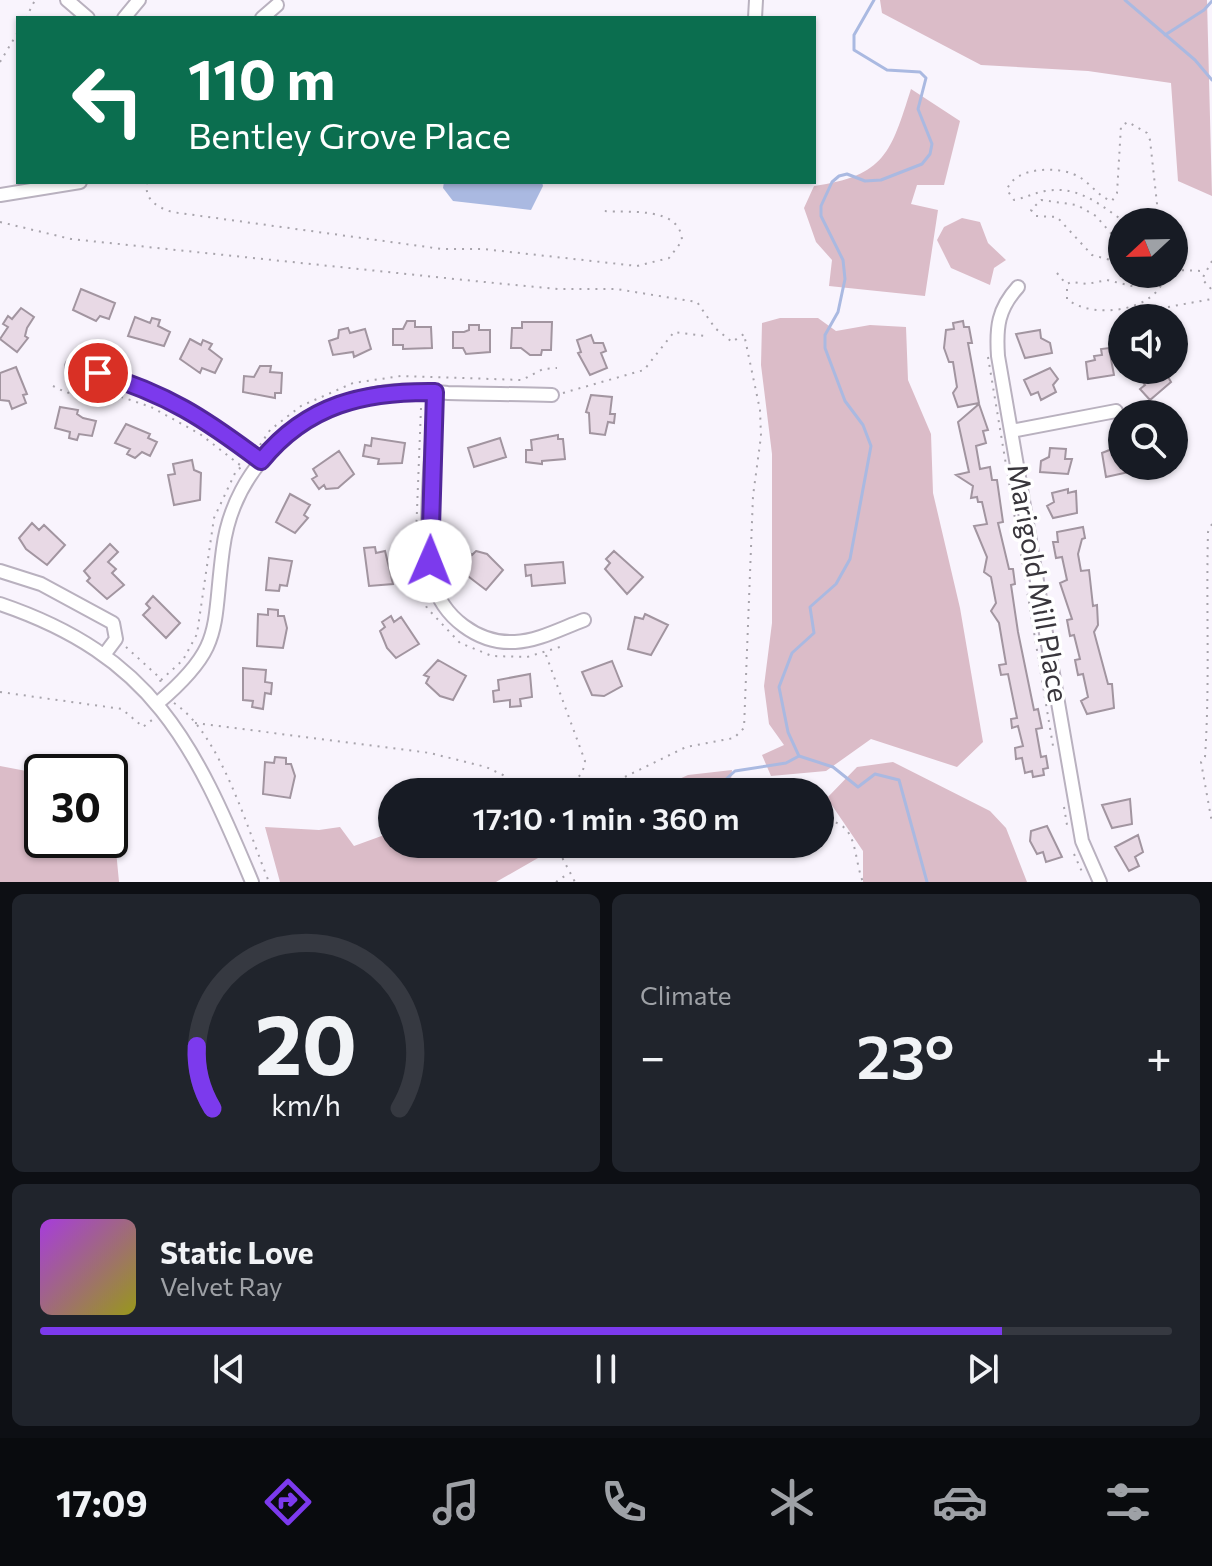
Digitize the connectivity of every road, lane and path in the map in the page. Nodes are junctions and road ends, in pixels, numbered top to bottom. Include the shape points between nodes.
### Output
1 (67, 0) edge
2 (277, 5) dead end
3 (86, 16) edge
4 (264, 16) edge
5 (16, 35) edge
6 (0, 62) edge
7 (68, 184) edge
8 (147, 184) edge
9 (0, 195) edge
10 (1108, 208) edge
11 (1157, 208) edge
12 (604, 211) dead end
13 (0, 222) edge
14 (1108, 230) edge
15 (1108, 259) edge
16 (1212, 261) edge
17 (1188, 270) edge
18 (1205, 271) junction
19 (1057, 273) dead end
20 (1108, 280) edge
21 (1067, 284) junction
22 (1018, 287) dead end
23 (1157, 288) edge
24 (1212, 290) edge
25 (1212, 299) edge
26 (1139, 304) edge
27 (1184, 304) edge
28 (1108, 307) edge
29 (706, 336) dead end
30 (72, 366) dead end
31 (557, 368) dead end
32 (53, 386) dead end
33 (430, 392) junction
34 (552, 395) joint
35 (1108, 413) edge
36 (1011, 431) junction
37 (257, 459) junction
38 (240, 465) junction
39 (1212, 524) edge
40 (0, 571) edge
41 (0, 604) edge
42 (584, 620) dead end
43 (563, 646) dead end
44 (545, 652) junction
45 (104, 655) junction
46 (161, 680) dead end
47 (0, 692) edge
48 (160, 707) junction
49 (195, 723) dead end
50 (506, 778) edge
51 (577, 778) edge
52 (623, 778) edge
53 (834, 821) edge
54 (1212, 823) edge
55 (562, 858) edge
56 (570, 873) junction
57 (252, 882) edge
58 (556, 882) edge
59 (575, 882) edge
60 (863, 882) edge
61 (1100, 882) edge

1 - 3 street
2 - 4 street
5 - 6 path
7 - 9 street
8 - 12 path via 149,198 172,212 442,249 637,266 669,258 682,241 668,217
10 - 11 path via 1079,194 1047,191 1014,200 1007,190 1013,176 1022,172 1060,171 1080,177 1112,201 1117,193 1121,126 1128,122 1150,140
13 - 52 path via 71,239 488,283 671,296 697,302 732,342 744,334 761,436 753,496 744,728 734,738 686,747
14 - 15 path via 1077,205 1041,200 1031,210 1036,216 1057,217 1092,255
16 - 18 path
17 - 18 path
18 - 24 path via 1202,279
19 - 21 path
20 - 21 path
21 - 28 path via 1067,299 1080,306
22 - 36 street, Marigold Mill Place via 1004,303 996,334
23 - 26 path
25 - 27 path
29 - 34 path via 674,332 644,370
30 - 37 street via 152,390 196,413
31 - 37 path via 522,380 401,376 353,383 286,417 260,441
32 - 38 path via 67,393 92,387 151,407 200,434
33 - 34 street
33 - 37 street via 391,391 338,404 289,432
33 - 42 street via 430,561 442,602 461,624 490,640 532,639
33 - 44 path via 418,414 415,542 421,597 447,633 475,651 509,659
35 - 36 street
36 - 61 street, Marigold Mill Place via 1082,841
37 - 38 path
37 - 48 street via 227,529 211,645
38 - 46 path via 210,535 197,634 183,660
39 - 54 path via 1207,598 1210,681 1201,762
40 - 45 street via 54,590 113,623 116,639
41 - 45 street via 51,624
43 - 44 path
44 - 51 path via 585,761
45 - 48 street
47 - 48 path via 122,709 143,727
48 - 57 street via 206,776
49 - 50 path via 430,753 486,767
53 - 60 path via 850,833
55 - 56 path
56 - 58 path
56 - 59 path

